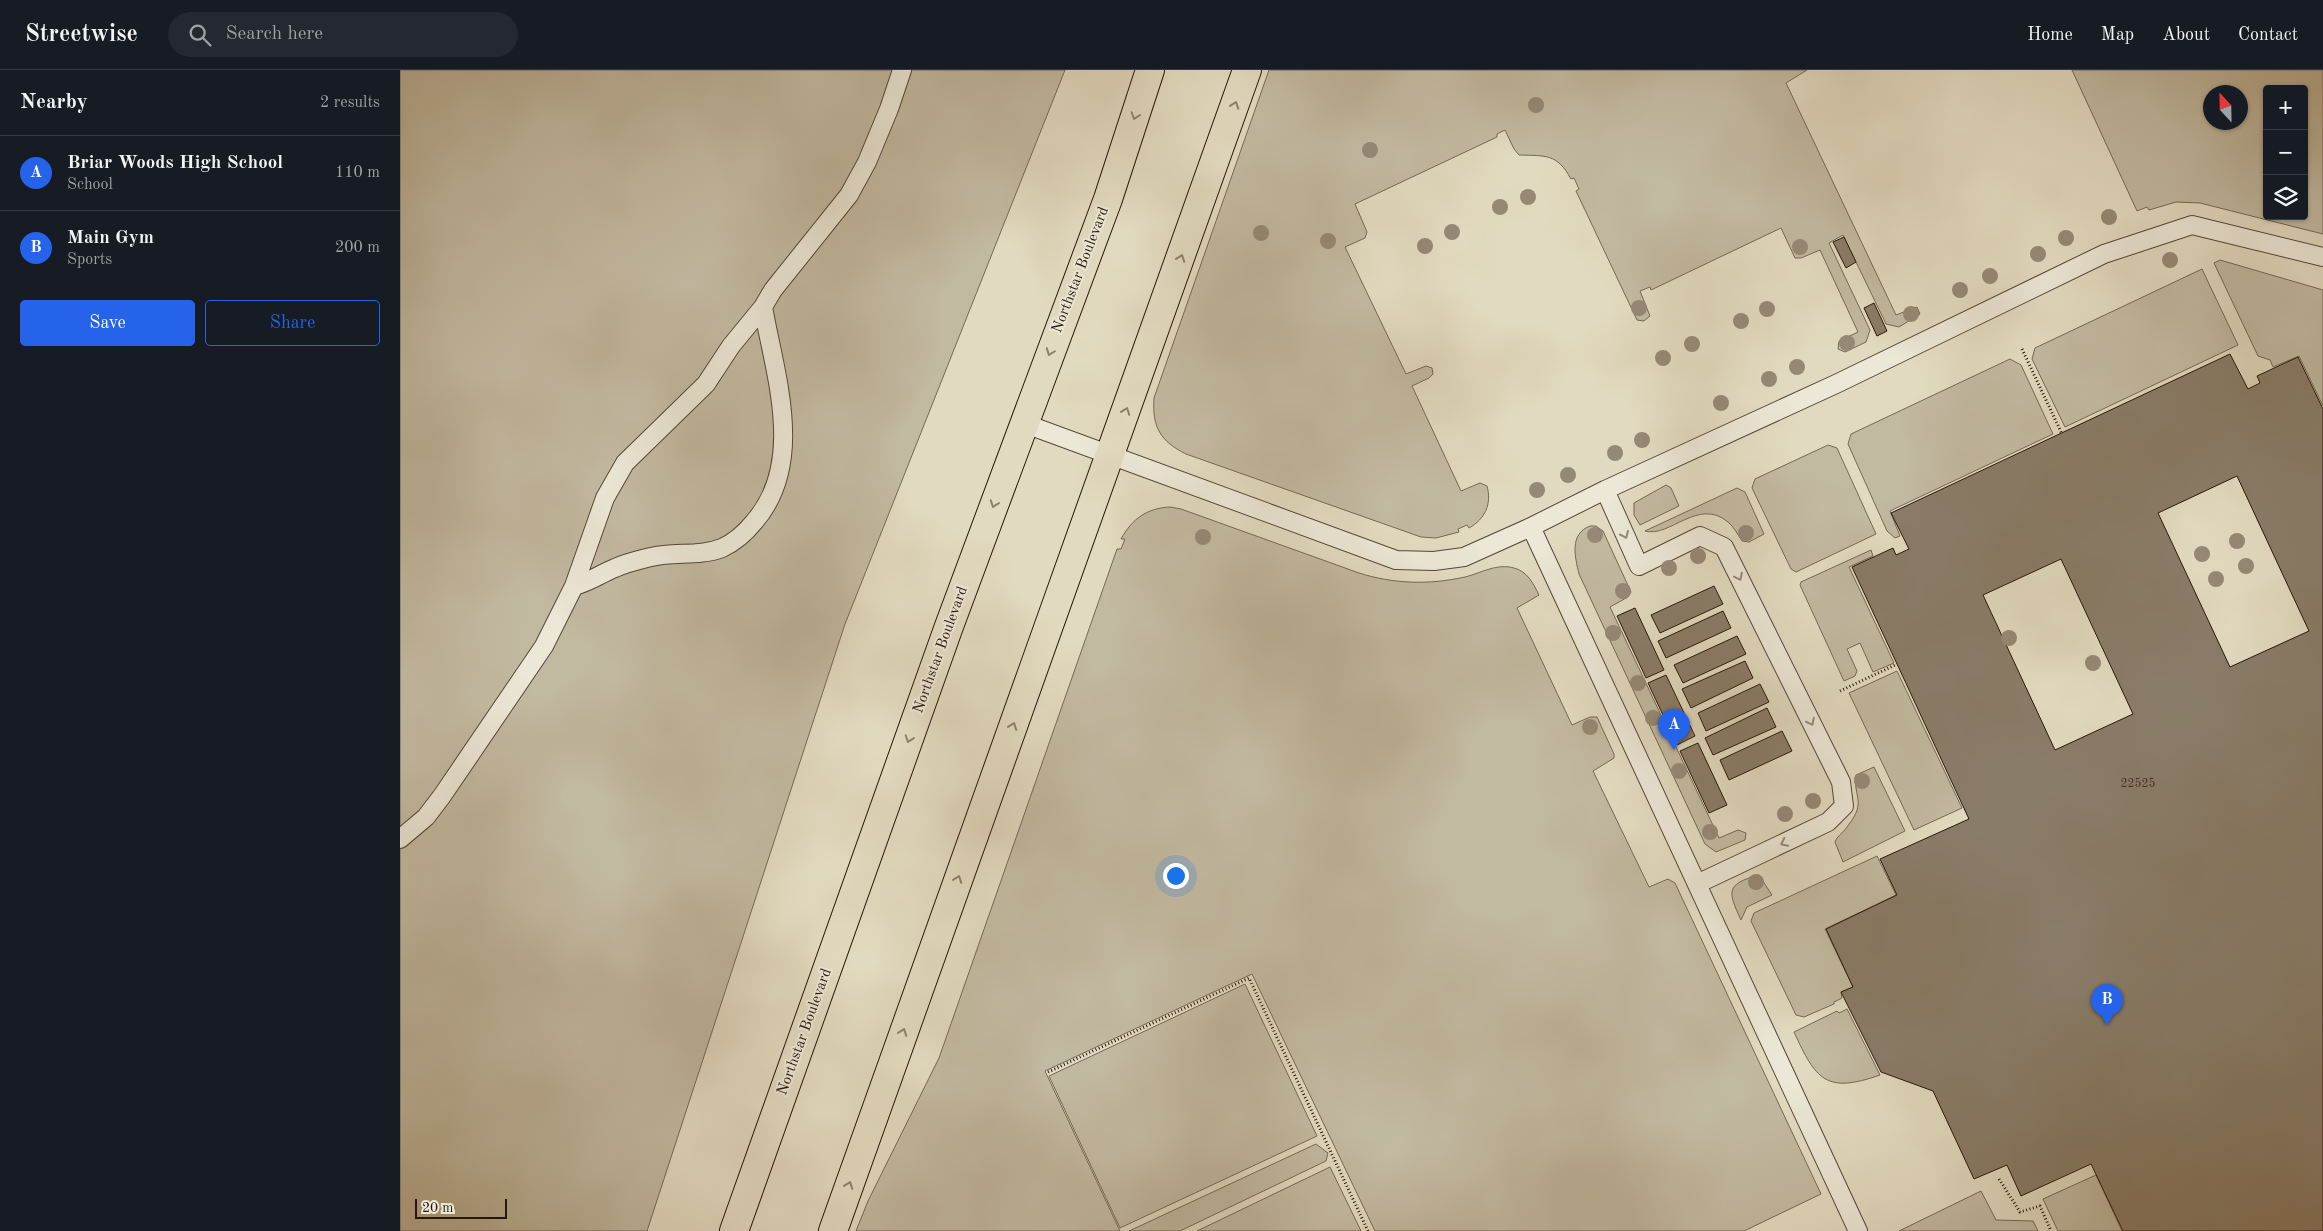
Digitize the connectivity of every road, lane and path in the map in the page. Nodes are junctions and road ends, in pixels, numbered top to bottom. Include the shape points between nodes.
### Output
1 (902, 70) edge
2 (1150, 70) edge
3 (1247, 70) edge
4 (2323, 257) edge
5 (763, 307) junction
6 (2022, 349) dead end
7 (1023, 423) junction
8 (2062, 434) dead end
9 (1109, 456) junction
10 (1604, 490) junction
11 (1531, 527) junction
12 (574, 586) junction
13 (1897, 664) dead end
14 (1840, 690) dead end
15 (400, 839) edge
16 (1698, 884) junction
17 (1048, 1072) dead end
18 (1999, 1179) dead end
19 (734, 1231) edge
20 (833, 1231) edge
21 (1368, 1231) edge
22 (1858, 1231) edge
23 (2051, 1231) edge

1 - 5 lane via 890,109 849,195
2 -> 7 main road, Northstar Boulevard via 1108,199
9 -> 3 main road
4 - 10 lane via 2192,225 2142,240 2104,254 1836,384
5 - 12 lane via 731,346 706,384 625,463 605,498
5 - 12 lane via 782,411 782,466 773,495 760,516 744,534 722,548 695,554 653,556 614,568 591,582
6 - 8 path
7 - 9 lane
7 -> 19 main road, Northstar Boulevard
9 - 11 lane via 1396,560 1434,561 1464,557
20 -> 9 main road
10 - 11 lane
10 -> 16 lane via 1639,566 1700,536 1724,547 1841,782 1844,806 1828,822
11 - 16 lane
12 - 15 lane via 544,646 442,796 426,817
13 - 14 path
16 - 22 lane
17 - 21 path via 1249,978
18 - 23 path via 2020,1212 2040,1206

